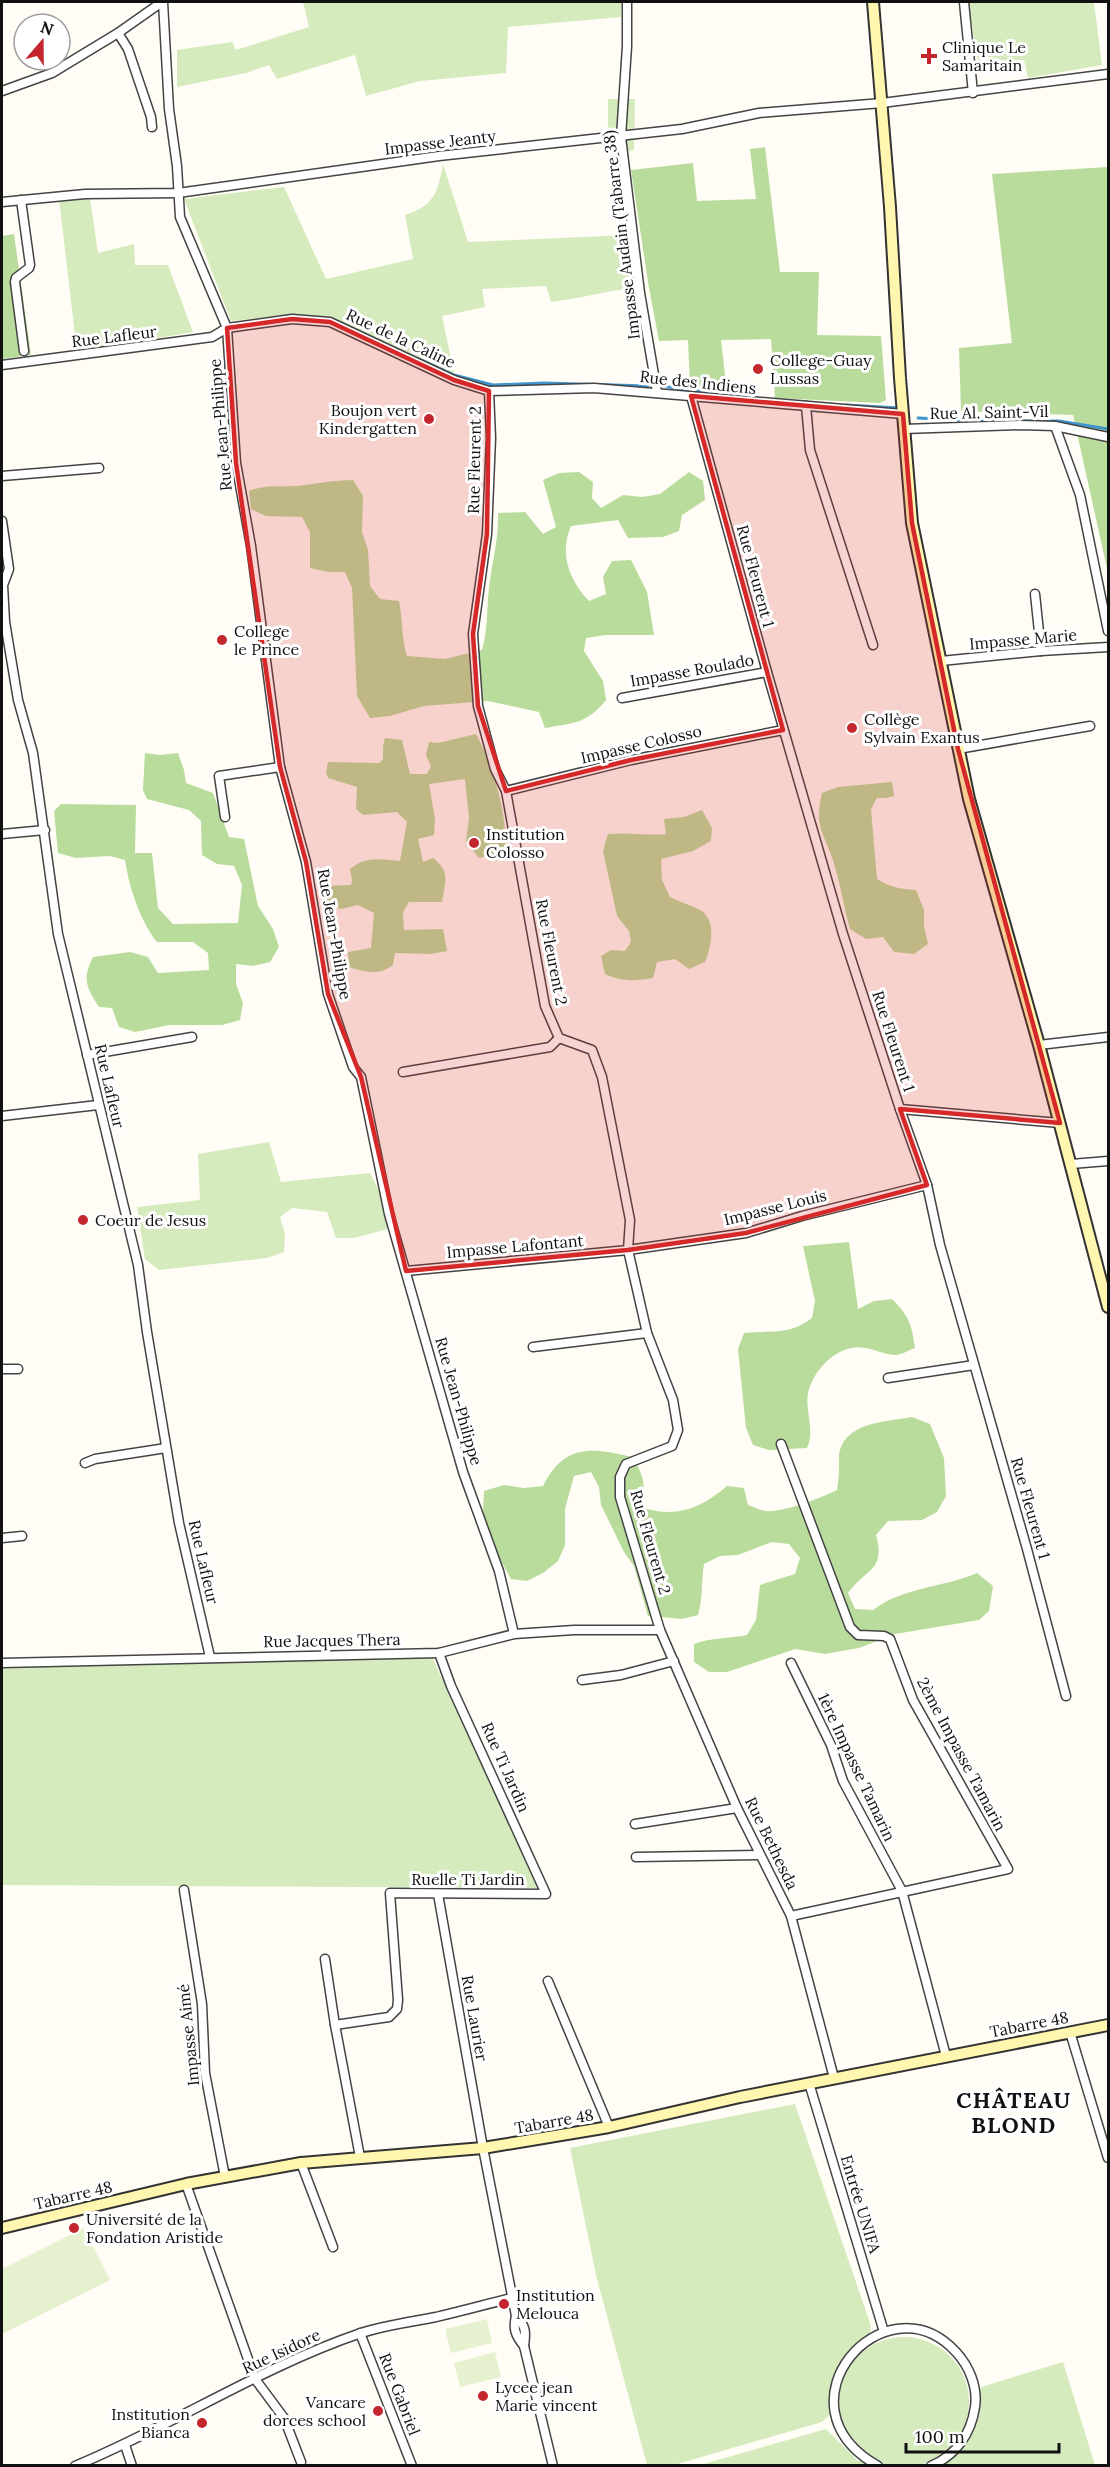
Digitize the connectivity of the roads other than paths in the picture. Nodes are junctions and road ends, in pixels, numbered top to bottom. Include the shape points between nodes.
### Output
1 (162, 2) edge
2 (627, 2) edge
3 (873, 2) edge
4 (964, 2) edge
5 (118, 33) junction
6 (1108, 74) edge
7 (2, 91) edge
8 (973, 93) junction
9 (882, 104) junction
10 (152, 127) dead end
11 (621, 137) junction
12 (177, 193) junction
13 (21, 200) junction
14 (2, 202) edge
15 (227, 328) junction
16 (24, 351) dead end
17 (2, 365) edge
18 (489, 391) junction
19 (657, 392) junction
20 (691, 396) junction
21 (806, 406) junction
22 (903, 414) junction
23 (1055, 426) junction
24 (904, 429) junction
25 (1108, 437) edge
26 (99, 468) dead end
27 (2, 476) edge
28 (2, 521) edge
29 (2, 585) edge
30 (1035, 594) dead end
31 (1108, 630) edge
32 (873, 645) dead end
33 (1108, 647) edge
34 (1041, 651) junction
35 (941, 661) junction
36 (767, 672) junction
37 (622, 698) dead end
38 (1090, 726) dead end
39 (783, 730) junction
40 (958, 749) junction
41 (280, 767) junction
42 (506, 791) junction
43 (225, 817) dead end
44 (45, 830) junction
45 (2, 834) edge
46 (192, 1037) dead end
47 (1108, 1037) edge
48 (559, 1038) junction
49 (1039, 1045) junction
50 (87, 1055) junction
51 (403, 1072) dead end
52 (98, 1105) junction
53 (900, 1109) junction
54 (2, 1116) edge
55 (1060, 1123) junction
56 (1108, 1161) edge
57 (1071, 1164) junction
58 (927, 1185) junction
59 (628, 1250) junction
60 (406, 1271) junction
61 (1108, 1307) edge
62 (647, 1333) junction
63 (534, 1347) dead end
64 (974, 1365) junction
65 (2, 1369) edge
66 (18, 1369) dead end
67 (888, 1378) dead end
68 (781, 1444) dead end
69 (166, 1448) junction
70 (85, 1463) dead end
71 (22, 1536) dead end
72 (2, 1538) edge
73 (660, 1630) junction
74 (514, 1634) junction
75 (439, 1653) junction
76 (210, 1657) junction
77 (674, 1661) junction
78 (2, 1663) edge
79 (790, 1663) dead end
80 (582, 1680) dead end
81 (1066, 1696) dead end
82 (737, 1808) junction
83 (635, 1824) dead end
84 (759, 1855) junction
85 (636, 1857) dead end
86 (184, 1890) dead end
87 (902, 1891) junction
88 (438, 1894) junction
89 (546, 1894) joint
90 (791, 1916) junction
91 (325, 1959) dead end
92 (548, 1981) dead end
93 (334, 2025) junction
94 (1108, 2025) edge
95 (1070, 2031) junction
96 (946, 2056) junction
97 (834, 2079) junction
98 (809, 2084) junction
99 (609, 2127) junction
100 (483, 2148) junction
101 (360, 2157) junction
102 (1108, 2158) edge
103 (301, 2163) junction
104 (225, 2177) junction
105 (186, 2184) junction
106 (2, 2228) edge
107 (333, 2247) dead end
108 (512, 2298) junction
109 (884, 2332) junction
110 (360, 2333) junction
111 (255, 2379) junction
112 (125, 2445) junction
113 (301, 2462) dead end
114 (75, 2466) edge
115 (132, 2466) edge
116 (412, 2466) edge
117 (553, 2466) edge
118 (878, 2466) edge
119 (931, 2466) edge

1 - 5 street
1 - 12 street, Rue Jean-Philippe
2 - 11 street, Impasse Audain (Tabarre 38)
3 - 9 main road
4 - 8 street
5 - 7 street via 52,73
5 - 10 street via 128,49
6 - 8 street, Impasse Jeanty
8 - 9 street, Impasse Jeanty
9 - 11 street, Impasse Jeanty via 759,113
9 - 22 main road
11 - 12 street, Impasse Jeanty via 439,156
11 - 19 street, Impasse Audain (Tabarre 38)
12 - 13 street, Impasse Jeanty via 85,194
12 - 15 street, Rue Jean-Philippe via 180,217
13 - 14 street, Impasse Jeanty
13 - 16 street via 30,265 15,282
15 - 17 street, Rue Lafleur via 212,337
15 - 18 street, Rue de la Caline via 292,319 330,322 454,380
15 - 41 street, Rue Jean-Philippe via 236,463
18 - 19 street, Rue des Indiens via 594,388
18 - 42 street, Rue Fleurent 2 via 487,534 473,634 478,706 495,769
19 - 20 street, Rue des Indiens
20 - 21 street, Rue des Indiens
20 - 36 street, Rue Fleurent 1
21 - 22 street, Rue des Indiens
21 - 32 street via 810,450
22 - 24 main road
23 - 24 street, Rue Al. Saint-Vil
23 - 25 street, Rue Al. Saint-Vil
23 - 31 street via 1080,495
24 - 35 main road via 912,523
26 - 27 street
28 - 29 street, Rue Lafleur via 9,568
29 - 44 street, Rue Lafleur via 11,665 33,753
30 - 34 street
33 - 34 street, Impasse Marie
34 - 35 street, Impasse Marie
35 - 40 main road
36 - 37 street, Impasse Roulado
36 - 39 street, Rue Fleurent 1
38 - 40 street
39 - 42 street, Impasse Colosso via 631,760
39 - 53 street, Rue Fleurent 1
40 - 49 main road
41 - 43 street via 219,776
41 - 60 street, Rue Jean-Philippe via 306,862 328,994 353,1067 361,1077 389,1214
42 - 48 street, Rue Fleurent 2 via 545,1006
44 - 45 street
44 - 50 street, Rue Lafleur via 58,934
46 - 50 street
47 - 49 street
48 - 51 street via 550,1047
48 - 59 street, Rue Fleurent 2 via 592,1050 602,1077 630,1220
49 - 55 main road
50 - 52 street, Rue Lafleur
52 - 54 street
52 - 69 street, Rue Lafleur via 138,1265
53 - 55 street
53 - 58 street, Rue Fleurent 1
55 - 57 main road
56 - 57 street
57 - 61 main road
58 - 59 street, Impasse Louis via 746,1233
58 - 64 street, Rue Fleurent 1
59 - 60 street, Impasse Lafontant
59 - 62 street, Rue Fleurent 2
60 - 74 street, Rue Jean-Philippe via 463,1472 499,1571
62 - 63 street
62 - 73 street, Rue Fleurent 2 via 673,1400 678,1430 672,1446 626,1464 620,1477 620,1497
64 - 67 street
64 - 81 street, Rue Fleurent 1
65 - 66 street
68 - 87 street, 2ème Impasse Tamarin via 850,1627 858,1635 890,1639 913,1700 1008,1869
69 - 70 street
69 - 76 street, Rue Lafleur
71 - 72 street
73 - 74 street, Rue Jacques Thera
73 - 77 street, Rue Bethesda
74 - 75 street, Rue Jacques Thera
75 - 76 street, Rue Jacques Thera
75 - 89 street, Rue Ti Jardin
76 - 78 street, Rue Jacques Thera
77 - 80 street
77 - 82 street, Rue Bethesda
79 - 87 street, 1ère Impasse Tamarin via 831,1745 843,1781
82 - 83 street
82 - 84 street, Rue Bethesda
84 - 85 street
84 - 90 street, Rue Bethesda
86 - 104 street, Impasse Aimé via 201,2004 206,2073
87 - 90 street
87 - 96 street, 1ère Impasse Tamarin
88 - 89 street, Ruelle Ti Jardin
88 - 93 street, Ruelle Ti Jardin via 390,1893 397,2009 389,2017
88 - 100 street, Rue Laurier
90 - 97 street, Rue Bethesda
91 - 93 street
92 - 99 street
93 - 101 street
94 - 95 main road, Tabarre 48
95 - 96 main road, Tabarre 48
95 - 102 street
96 - 97 main road, Tabarre 48
97 - 98 main road, Tabarre 48
98 - 99 main road, Tabarre 48
98 - 109 street, Entrée UNIFA
99 - 100 main road, Tabarre 48
100 - 101 main road, Tabarre 48
100 - 108 street, Rue Laurier
101 - 103 main road, Tabarre 48
103 - 104 main road, Tabarre 48
103 - 107 street
104 - 105 main road, Tabarre 48
105 - 106 main road, Tabarre 48
105 - 111 street
108 - 110 street, Rue Isidore
108 - 117 street, Rue Laurier via 516,2337 524,2346
109 - 118 street via 864,2342 848,2358 837,2377 834,2399 837,2422 846,2441
109 - 119 street via 906,2329 949,2344 974,2381 976,2404 971,2426 960,2445
110 - 111 street, Rue Isidore
110 - 116 street, Rue Gabriel
111 - 112 street, Rue Isidore
111 - 113 street via 284,2418
112 - 114 street, Rue Isidore
112 - 115 street

